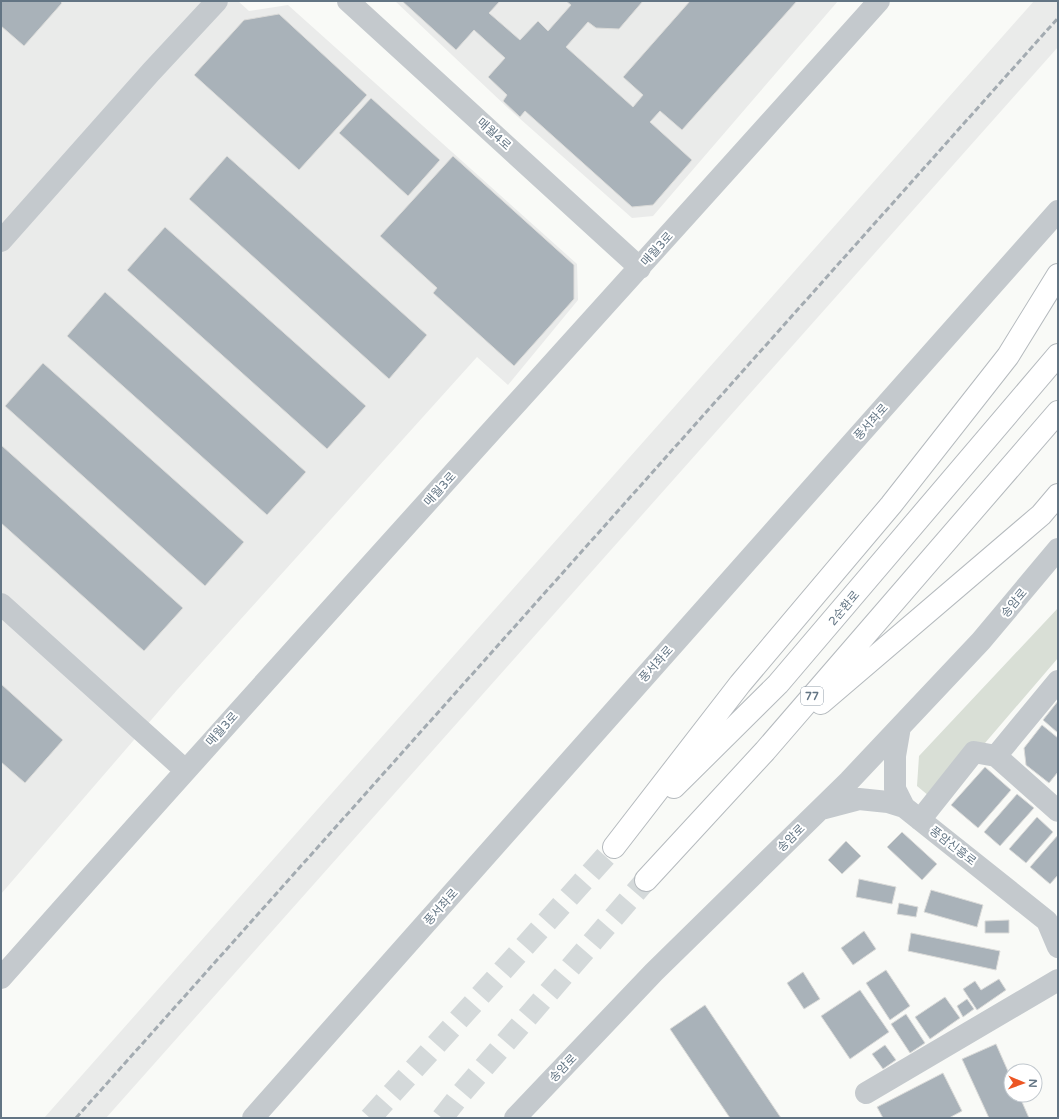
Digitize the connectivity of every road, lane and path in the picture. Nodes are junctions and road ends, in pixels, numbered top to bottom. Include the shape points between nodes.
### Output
1 (217, 1) edge
2 (348, 1) edge
3 (879, 1) edge
4 (1058, 211) edge
5 (1, 241) edge
6 (640, 268) junction
7 (1058, 275) edge
8 (1058, 355) edge
9 (1058, 412) edge
10 (1058, 495) edge
11 (1058, 549) edge
12 (1, 604) edge
13 (1058, 681) edge
14 (900, 727) junction
15 (765, 751) junction
16 (996, 756) junction
17 (185, 770) junction
18 (820, 810) junction
19 (1058, 811) edge
20 (912, 813) junction
21 (646, 880) tunnel mouth
22 (1058, 947) edge
23 (1, 978) edge
24 (1058, 980) edge
25 (866, 1093) dead end
26 (253, 1118) edge
27 (515, 1118) edge

1 - 5 street
2 - 6 street, 매월4로
3 - 6 street, 매월3로
4 - 26 street, 풍서좌로
6 - 17 street, 매월3로
7 - 8 highway, 2순환로 via 1003,362 891,505 740,684 614,847 778,684
9 - 15 highway, 77
10 - 15 highway via 1041,515
11 - 14 street, 송암로 via 981,641
12 - 17 street
13 - 16 street
14 - 18 street, 송암로
14 - 20 street via 895,756 895,789
15 - 21 highway, 77
16 - 19 street
16 - 20 street via 974,752
17 - 23 street, 매월3로
18 - 20 street, 풍암신흥로 via 859,799 888,802
18 - 27 street, 송암로 via 654,972
20 - 22 street, 풍암신흥로 via 1047,921
24 - 25 street

